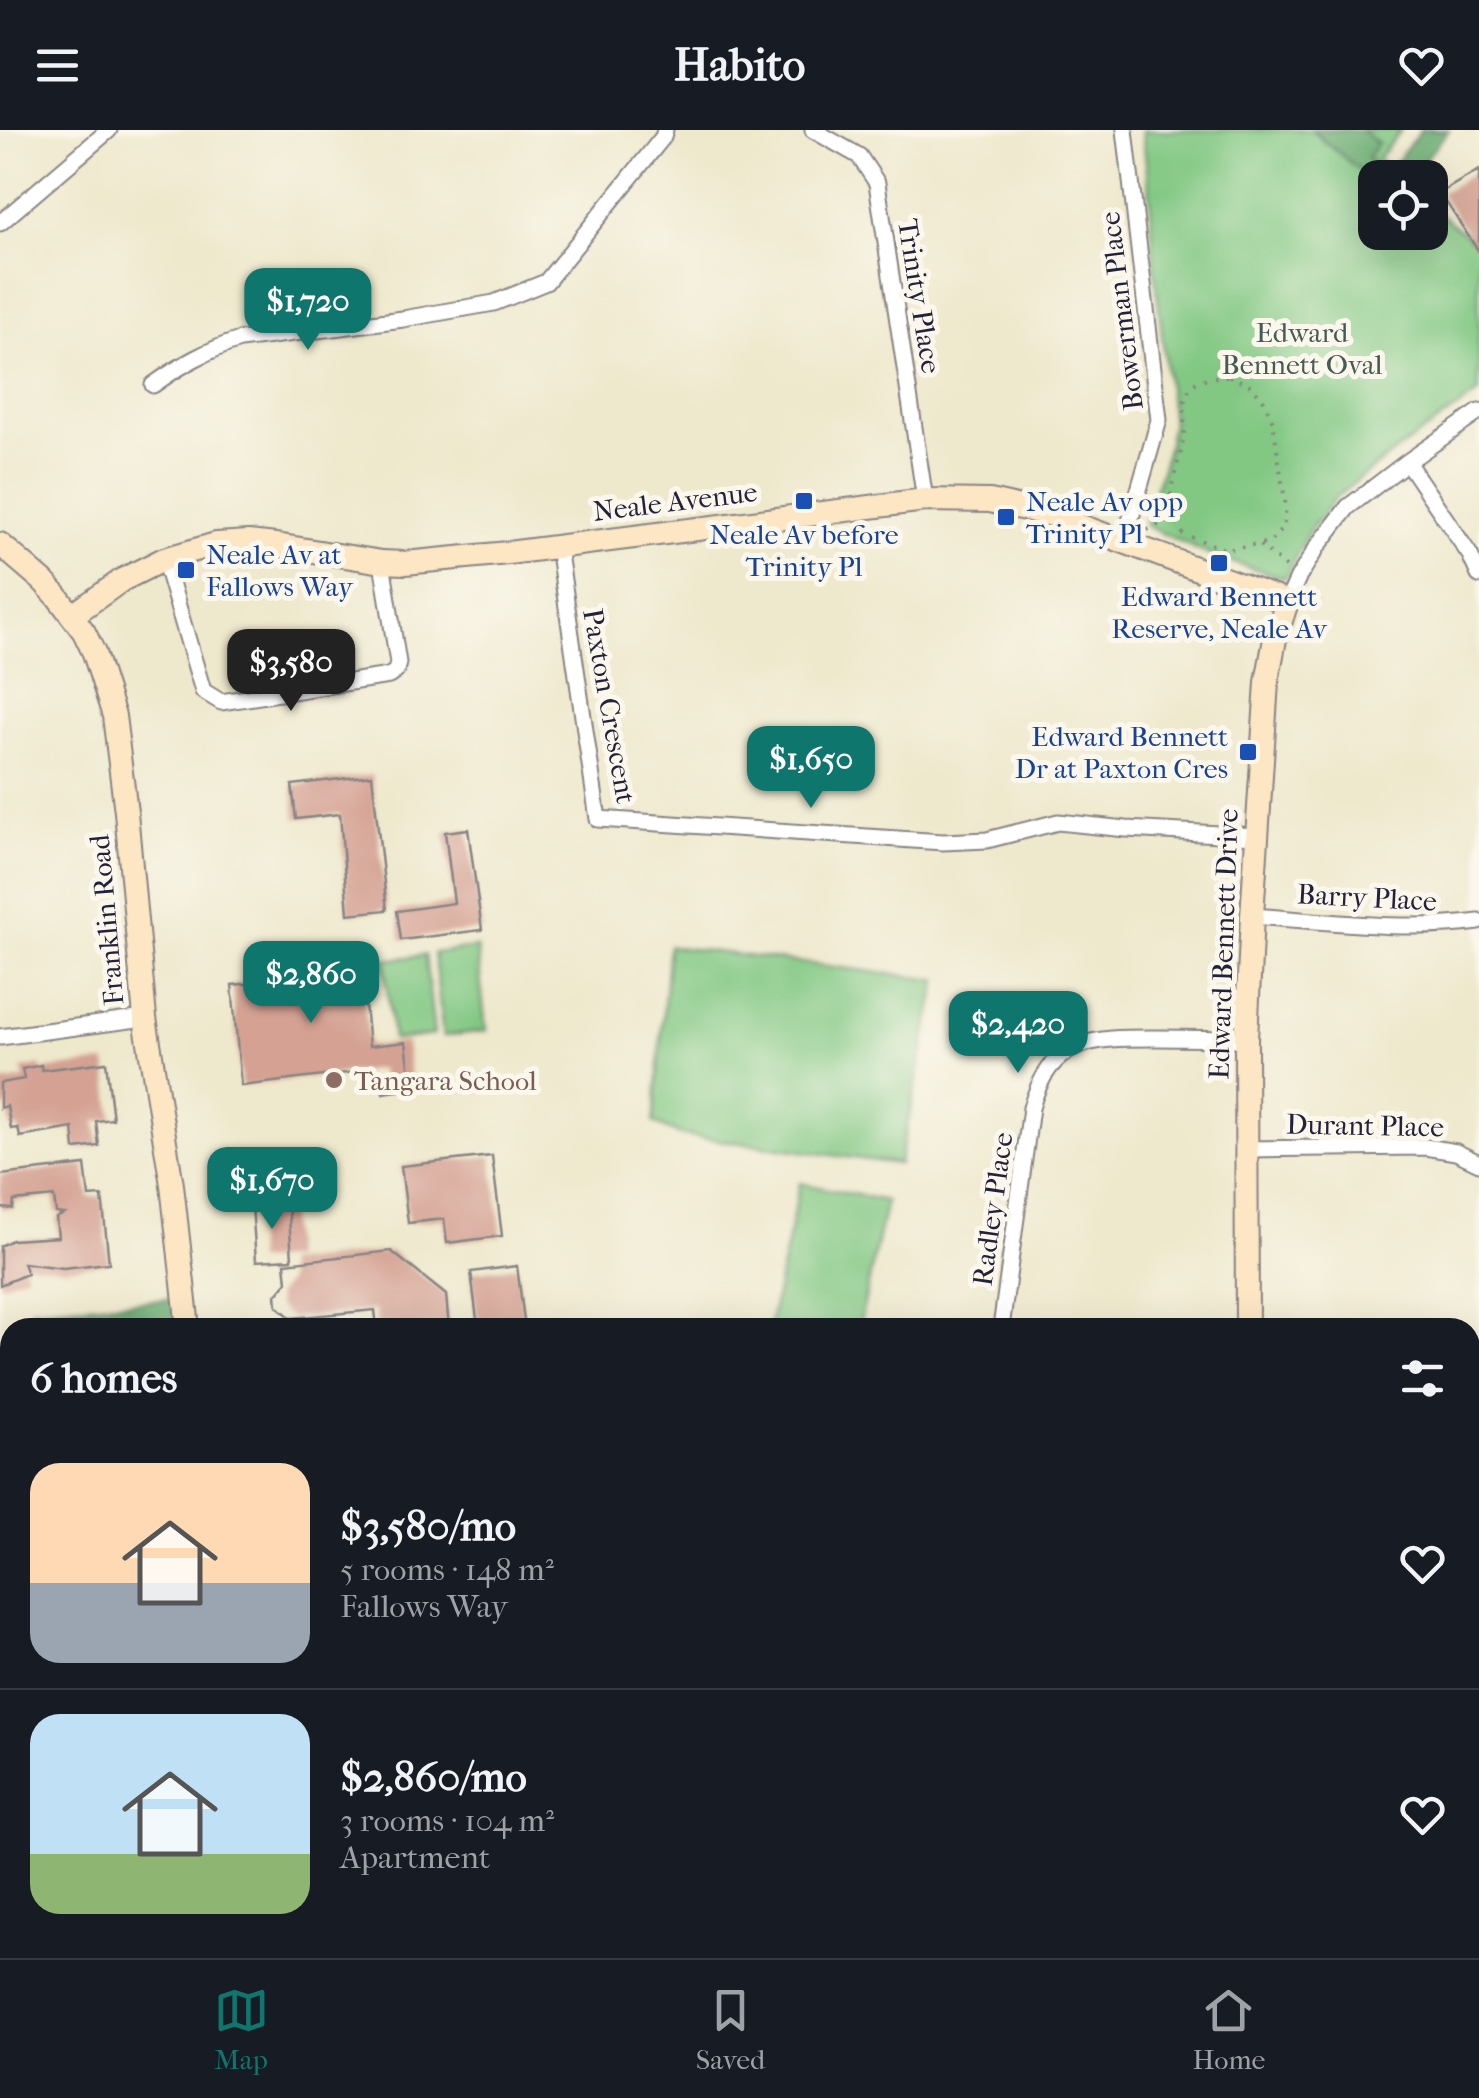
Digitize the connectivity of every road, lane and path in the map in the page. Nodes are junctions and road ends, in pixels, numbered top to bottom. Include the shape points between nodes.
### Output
1 (110, 130) edge
2 (665, 130) edge
3 (814, 130) edge
4 (1125, 130) edge
5 (0, 223) edge
6 (153, 385) dead end
7 (1479, 412) edge
8 (1408, 462) junction
9 (925, 500) junction
10 (1124, 542) junction
11 (0, 544) edge
12 (1260, 544) junction
13 (558, 546) junction
14 (164, 559) junction
15 (382, 562) junction
16 (1479, 574) edge
17 (1298, 578) junction
18 (1287, 602) junction
19 (72, 615) junction
20 (1257, 836) junction
21 (1252, 916) junction
22 (1479, 922) edge
23 (145, 1018) junction
24 (0, 1036) edge
25 (1246, 1039) junction
26 (1247, 1149) junction
27 (1479, 1163) edge
28 (187, 1318) edge
29 (1002, 1318) edge
30 (1246, 1318) edge

1 - 5 street
2 - 6 street via 546,282 494,303 240,340 215,347
3 - 9 street, Trinity Place via 859,156 878,183
4 - 10 street, Bowerman Place via 1159,420
7 - 8 street, Edward Bennett Drive
8 - 16 street
8 - 17 street, Edward Bennett Drive via 1348,507
9 - 10 street, Neale Avenue via 1018,506
9 - 13 street, Neale Avenue
10 - 18 street, Neale Avenue
11 - 19 street, Franklin Road
12 - 12 path via 1227,550 1200,541 1184,534 1172,511 1184,405 1190,388 1202,380 1229,376 1252,386 1273,422 1286,508 1283,528
12 - 17 path
13 - 15 street, Neale Avenue
13 - 20 street, Paxton Crescent via 598,819 943,842 987,840 1058,822
14 - 15 street, Neale Avenue via 248,542
14 - 15 street via 203,691 221,702 396,672
14 - 19 street, Neale Avenue
17 - 18 street, Edward Bennett Drive
18 - 20 street, Edward Bennett Drive via 1267,682
19 - 23 street, Franklin Road via 108,690 119,740
20 - 21 street, Edward Bennett Drive
21 - 22 street, Barry Place via 1430,926
21 - 25 street, Edward Bennett Drive
23 - 24 street
23 - 28 street, Franklin Road
25 - 26 street, Edward Bennett Drive
25 - 29 street, Radley Place via 1099,1038 1050,1066 1031,1108
26 - 27 street, Durant Place via 1425,1147
26 - 30 street, Edward Bennett Drive

